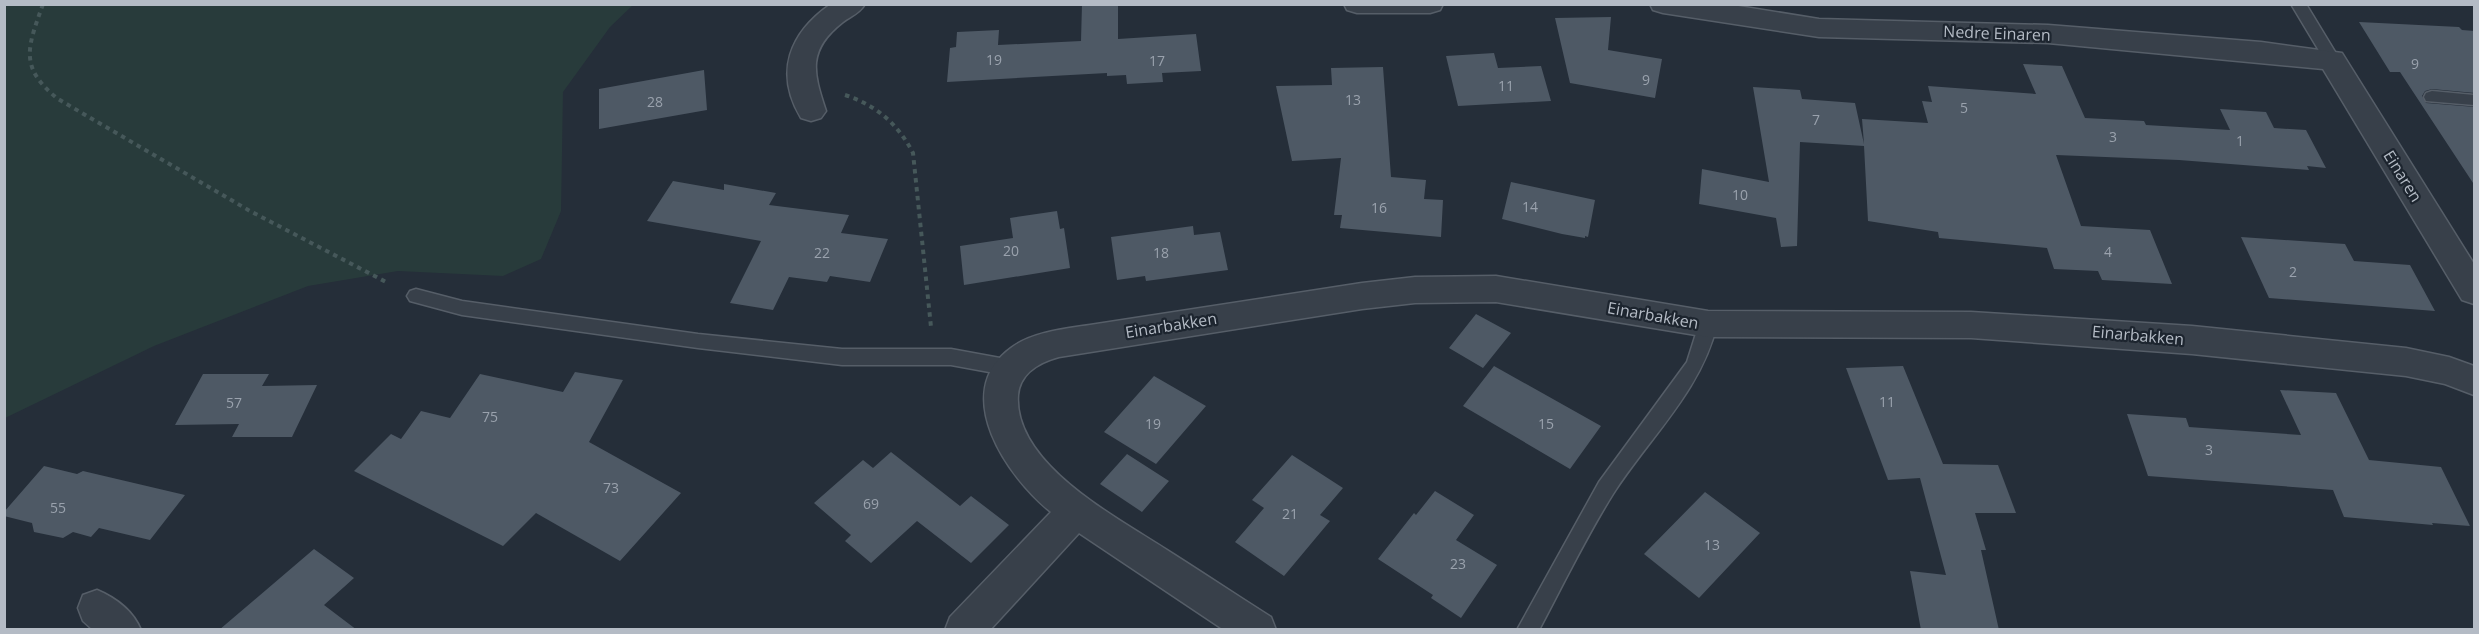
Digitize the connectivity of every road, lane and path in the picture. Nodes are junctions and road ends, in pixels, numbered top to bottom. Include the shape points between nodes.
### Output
1 (43, 4) edge
2 (852, 4) edge
3 (1357, 4) edge
4 (1430, 4) edge
5 (1662, 4) edge
6 (2298, 4) edge
7 (2332, 60) junction
8 (2432, 97) dead end
9 (807, 98) joint
10 (2475, 100) edge
11 (2475, 291) edge
12 (416, 296) joint
13 (1708, 324) junction
14 (931, 327) dead end
15 (1011, 368) junction
16 (2475, 381) edge
17 (1076, 511) junction
18 (964, 630) edge
19 (1257, 630) edge
20 (1527, 630) edge

1 - 12 path via 29,49 30,68 39,82 61,100 158,159 351,265
2 - 9 street via 828,19 805,50 801,65
3 - 4 street
5 - 7 street, Nedre Einaren via 1819,28 2048,34
6 - 7 lane
7 - 11 street, Einaren
8 - 10 lane
9 - 14 path via 859,98 906,137 913,153
12 - 15 lane via 462,308 698,341 842,357 951,357
13 - 15 street, Einarbakken via 1496,289 1415,290 1090,338 1029,353
13 - 16 street, Einarbakken via 1971,325 2076,330 2406,362
13 - 20 lane via 1694,366 1606,488
15 - 17 street via 1000,394 1009,433 1039,476
17 - 18 street
17 - 19 street

